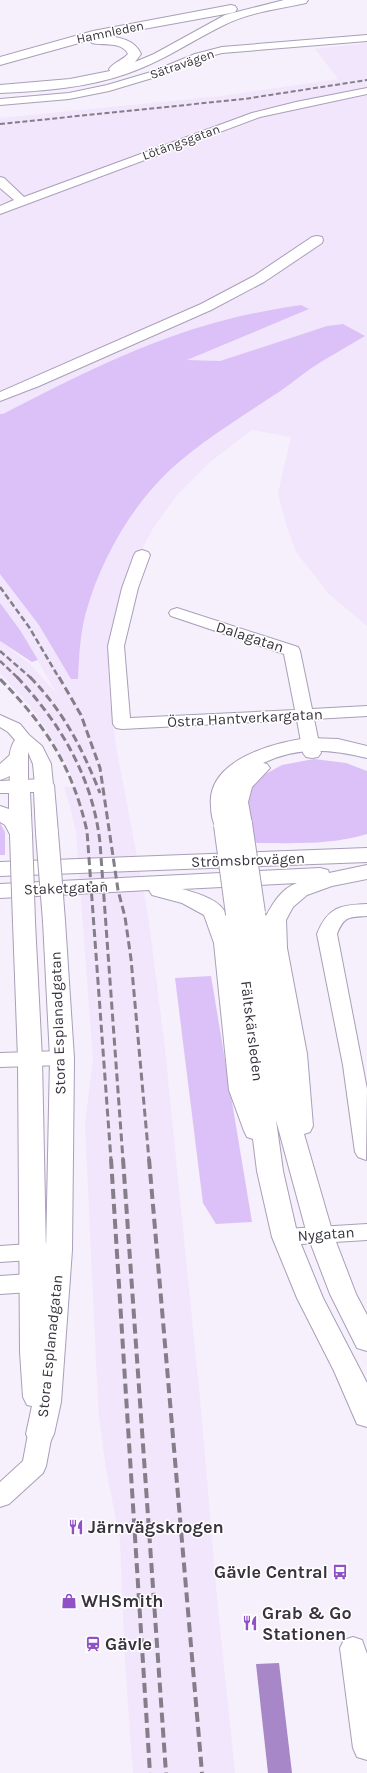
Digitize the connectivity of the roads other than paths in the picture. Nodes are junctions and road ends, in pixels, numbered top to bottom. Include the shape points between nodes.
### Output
1 (261, 0) edge
2 (295, 0) edge
3 (302, 0) edge
4 (367, 38) edge
5 (49, 41) junction
6 (67, 41) junction
7 (0, 48) edge
8 (0, 55) edge
9 (0, 61) edge
10 (0, 86) edge
11 (0, 89) edge
12 (367, 91) edge
13 (0, 102) edge
14 (0, 182) edge
15 (22, 201) junction
16 (0, 210) edge
17 (317, 240) dead end
18 (0, 397) edge
19 (142, 555) dead end
20 (177, 614) dead end
21 (367, 711) edge
22 (304, 715) junction
23 (0, 720) edge
24 (312, 748) junction
25 (20, 749) junction
26 (367, 752) edge
27 (367, 763) edge
28 (0, 774) edge
29 (45, 792) junction
30 (10, 793) edge
31 (0, 812) edge
32 (21, 835) junction
33 (367, 843) edge
34 (367, 855) edge
35 (269, 859) junction
36 (0, 869) edge
37 (367, 872) edge
38 (130, 875) junction
39 (0, 891) edge
40 (367, 910) edge
41 (245, 913) junction
42 (62, 1058) junction
43 (30, 1059) junction
44 (0, 1060) edge
45 (366, 1152) edge
46 (270, 1171) junction
47 (306, 1177) junction
48 (367, 1232) edge
49 (320, 1234) junction
50 (285, 1237) junction
51 (59, 1250) junction
52 (32, 1252) junction
53 (0, 1254) edge
54 (45, 1282) junction
55 (0, 1285) edge
56 (367, 1341) edge
57 (367, 1416) edge
58 (40, 1434) joint
59 (0, 1497) edge
60 (353, 1648) dead end
61 (367, 1748) edge

1 - 5 main road, Hamnleden via 165,16
2 - 6 main road, Hamnleden via 172,20
3 - 11 main road via 230,18 139,66 121,72 63,84
4 - 13 street, Sätravägen via 222,50 109,88 70,96
5 - 7 main road, Hamnleden
5 - 8 main road
6 - 9 main road
6 - 10 main road, Hamnleden via 112,41 129,46 135,54 118,68 89,76
12 - 15 street, Lötängsgatan via 256,115
14 - 15 street
15 - 16 street, Lötängsgatan
17 - 18 street via 259,279 206,307
19 - 22 street, Östra Hantverkargatan via 130,588 116,646 122,724
20 - 22 street, Dalagatan via 292,651
21 - 22 street, Östra Hantverkargatan
22 - 24 street, Dalagatan
23 - 25 street, Stora Esplanadgatan via 14,728
24 - 26 main road, Fältskärsleden via 336,745
24 - 27 main road, Fältskärsleden
24 - 41 main road, Fältskärsleden, bridge via 257,770 242,785 233,825
25 - 28 main road via 7,769
25 - 29 street, Stora Esplanadgatan via 30,745 38,755 44,772
25 - 30 street, Stora Esplanadgatan
29 - 30 main road
29 - 42 main road, Stora Esplanadgatan, bridge
30 - 32 main road, Stora Esplanadgatan
31 - 32 main road via 13,821
32 - 43 main road, Stora Esplanadgatan, bridge
33 - 35 main road
34 - 35 main road, Strömsbrovägen
35 - 38 main road, Strömsbrovägen
36 - 38 main road, Staketgatan
37 - 38 main road, Strömsbrovägen
37 - 47 main road via 327,880 299,890 284,903 275,920 276,948 295,1054
38 - 39 main road, Staketgatan
38 - 46 main road via 150,887 190,898 214,911 225,944 241,1090
40 - 45 street via 337,915 331,922 327,934 353,1065
41 - 46 main road, Fältskärsleden
41 - 47 main road, Fältskärsleden via 285,1110
42 - 43 street
42 - 51 main road, Stora Esplanadgatan
43 - 44 street
43 - 52 main road, Stora Esplanadgatan
46 - 50 main road, Fältskärsleden
47 - 49 main road, Fältskärsleden
48 - 49 street, Nygatan
49 - 50 street, Nygatan
49 - 56 main road, Fältskärsleden via 343,1294
50 - 57 main road, Fältskärsleden via 310,1298 348,1371
51 - 52 street
51 - 54 main road, Stora Esplanadgatan
52 - 53 street
52 - 54 main road, Stora Esplanadgatan
54 - 55 street
54 - 58 main road, Stora Esplanadgatan via 34,1352
58 - 59 street via 34,1466
60 - 61 street

